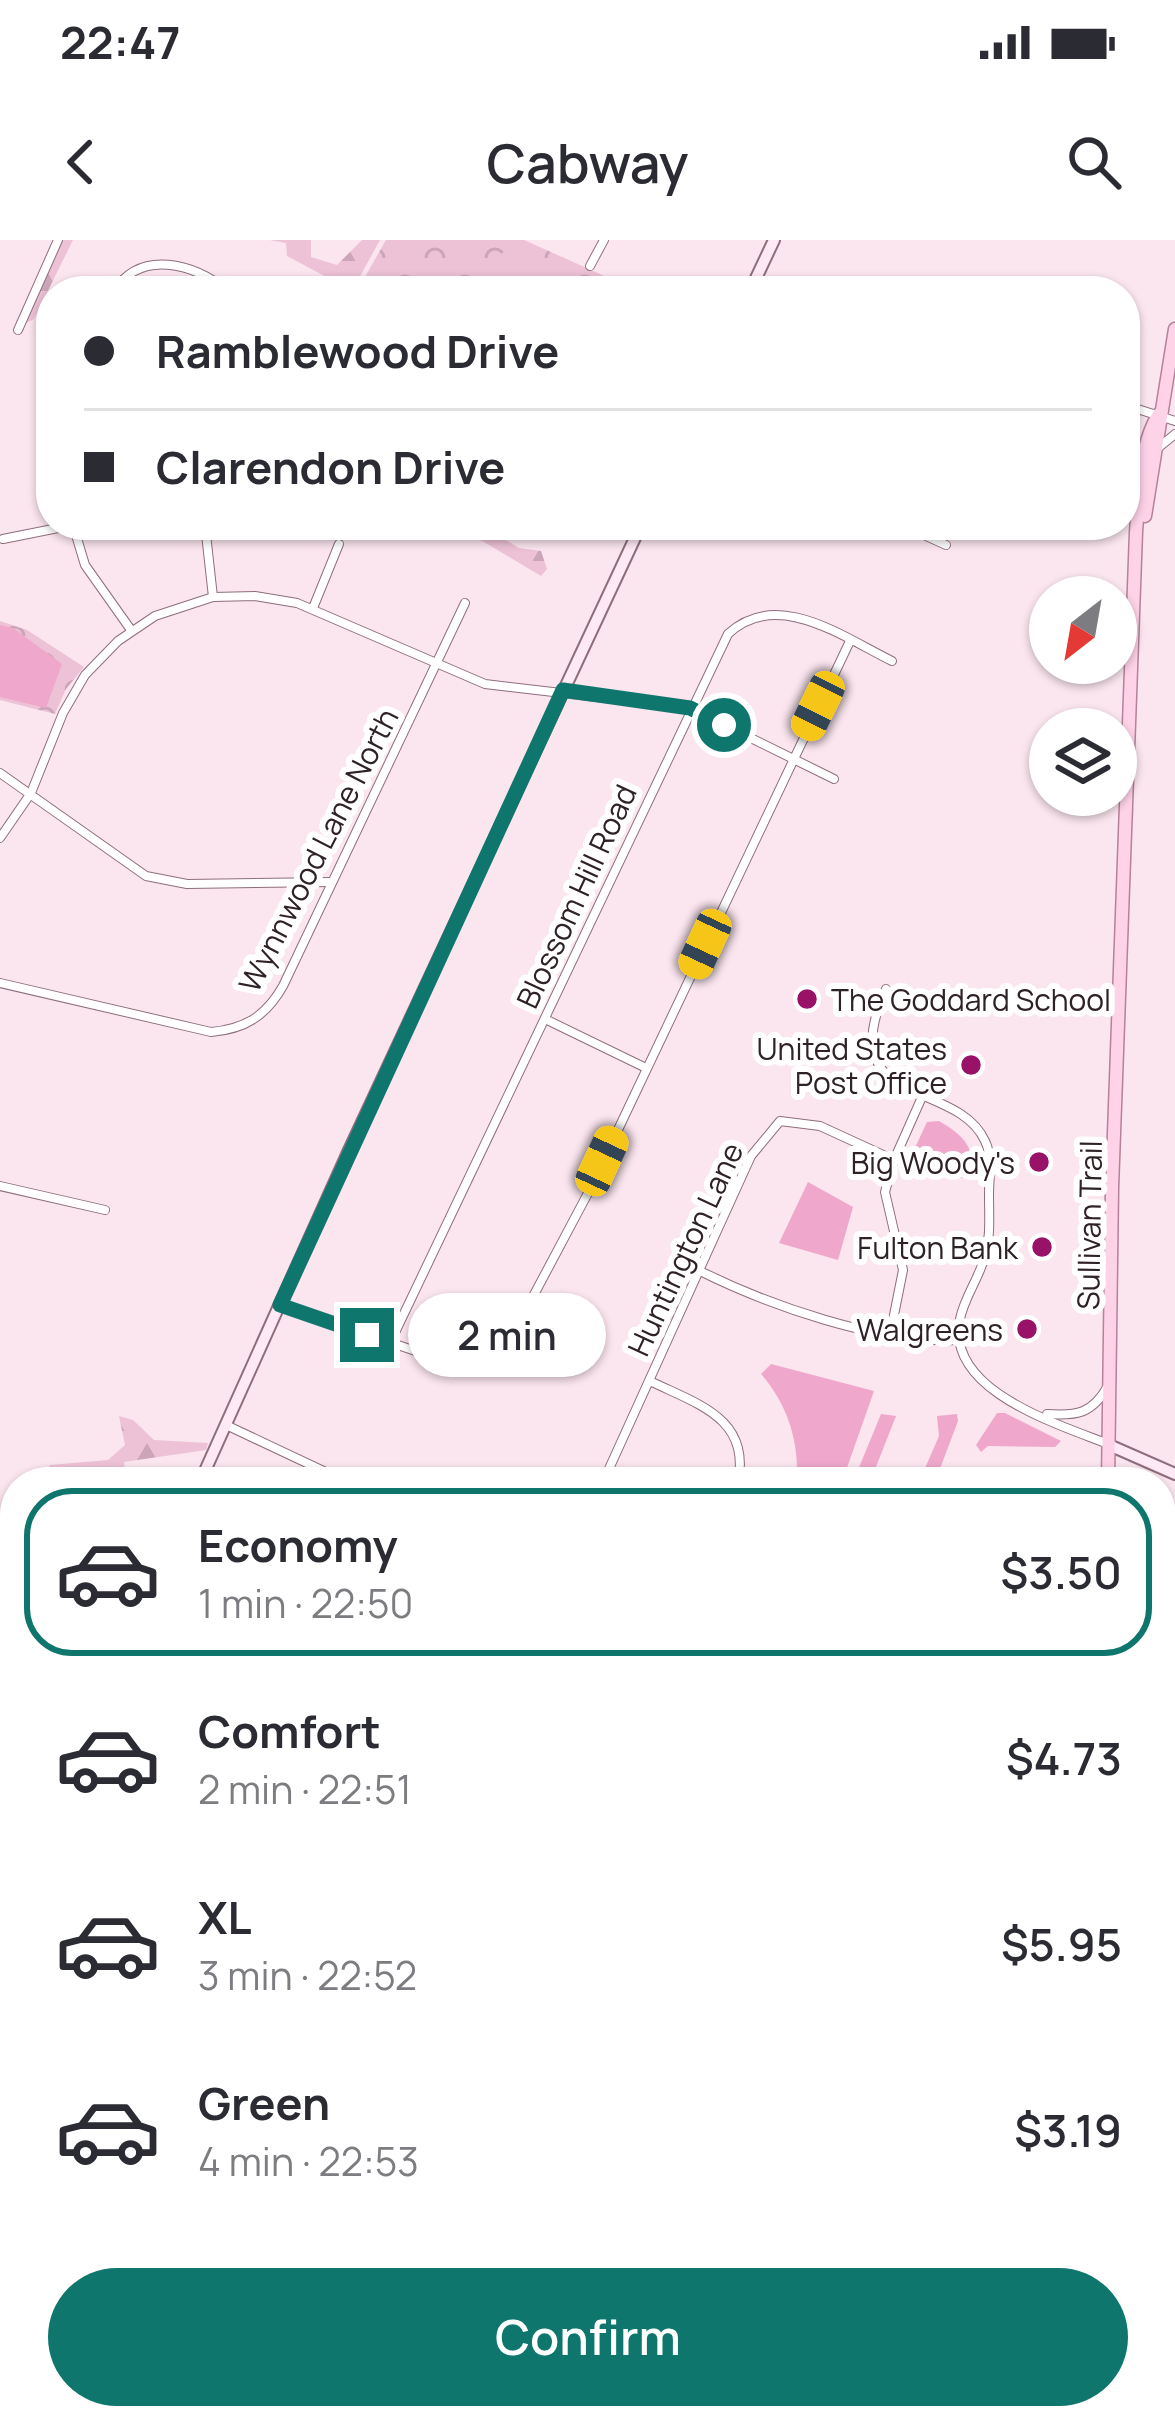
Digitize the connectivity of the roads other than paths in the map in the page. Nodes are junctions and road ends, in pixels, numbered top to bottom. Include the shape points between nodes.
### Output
1 (58, 240) edge
2 (604, 240) edge
3 (774, 240) edge
4 (590, 266) dead end
5 (42, 276) edge
6 (126, 276) edge
7 (195, 276) edge
8 (757, 276) edge
9 (36, 290) edge
10 (1175, 328) edge
11 (18, 330) dead end
12 (1140, 409) edge
13 (1175, 412) edge
14 (1159, 414) junction
15 (1175, 422) edge
16 (1175, 434) edge
17 (1158, 449) junction
18 (1140, 514) edge
19 (36, 532) edge
20 (1140, 532) edge
21 (3, 539) dead end
22 (78, 540) edge
23 (207, 540) edge
24 (633, 540) edge
25 (935, 540) edge
26 (1138, 540) edge
27 (1138, 540) edge
28 (338, 544) dead end
29 (946, 545) dead end
30 (1137, 546) junction
31 (213, 597) junction
32 (465, 603) dead end
33 (313, 608) junction
34 (133, 630) junction
35 (850, 641) junction
36 (892, 661) dead end
37 (436, 665) junction
38 (563, 690) junction
39 (690, 708) junction
40 (792, 759) junction
41 (0, 773) edge
42 (834, 779) dead end
43 (32, 794) junction
44 (0, 838) edge
45 (332, 882) junction
46 (0, 983) edge
47 (886, 989) dead end
48 (545, 1019) junction
49 (646, 1068) junction
50 (922, 1097) junction
51 (894, 1160) junction
52 (0, 1186) edge
53 (105, 1210) dead end
54 (698, 1270) junction
55 (280, 1305) junction
56 (890, 1334) junction
57 (957, 1340) junction
58 (390, 1343) junction
59 (650, 1381) junction
60 (1110, 1383) junction
61 (1039, 1414) junction
62 (226, 1425) junction
63 (1109, 1445) junction
64 (207, 1467) edge
65 (315, 1467) edge
66 (610, 1467) edge
67 (741, 1467) edge
68 (1108, 1467) edge
69 (1159, 1467) edge

1 - 5 street
2 - 4 street
3 - 8 street
6 - 7 street via 148,262
9 - 11 street
10 - 14 main road
12 - 14 street
13 - 14 street
14 - 15 street
14 - 17 main road
14 - 18 main road
16 - 17 street
17 - 20 main road
19 - 21 street
22 - 34 street via 116,614
23 - 31 street
24 - 38 street
25 - 29 street
26 - 30 main road
27 - 30 main road
28 - 33 street
30 - 60 main road, Sullivan Trail
31 - 33 street
31 - 34 street
32 - 37 street, Wynnwood Lane North
33 - 37 street
34 - 43 street via 85,675
35 - 36 street, Blossom Hill Road
35 - 39 street, Blossom Hill Road via 788,614 751,617 728,634
35 - 40 street
37 - 38 street via 485,684
37 - 45 street, Wynnwood Lane North
38 - 39 street
38 - 55 street
39 - 40 street
39 - 48 street, Blossom Hill Road
40 - 42 street
40 - 49 street
41 - 43 street
43 - 44 street
43 - 45 street via 146,876 187,884
45 - 46 street, Wynnwood Lane North via 277,998 253,1022 190,1029
47 - 50 street via 871,1028 876,1058
48 - 49 street
48 - 58 street, Blossom Hill Road
49 - 58 street via 511,1338 476,1358 445,1361
50 - 51 street
50 - 57 street via 964,1117 987,1145 986,1256
51 - 54 street, Huntington Lane via 820,1126 779,1121 751,1156
51 - 56 street via 885,1192 903,1282
52 - 53 street
54 - 56 street via 758,1298
54 - 59 street, Huntington Lane
55 - 58 street
55 - 62 street
56 - 57 street
57 - 61 street via 981,1382
59 - 66 street, Huntington Lane
59 - 67 street, Huntington Lane via 722,1420 739,1445
60 - 61 street via 1088,1412
60 - 63 main road, Sullivan Trail
61 - 63 street
62 - 64 street
62 - 65 street
63 - 68 main road, Sullivan Trail
63 - 69 street

